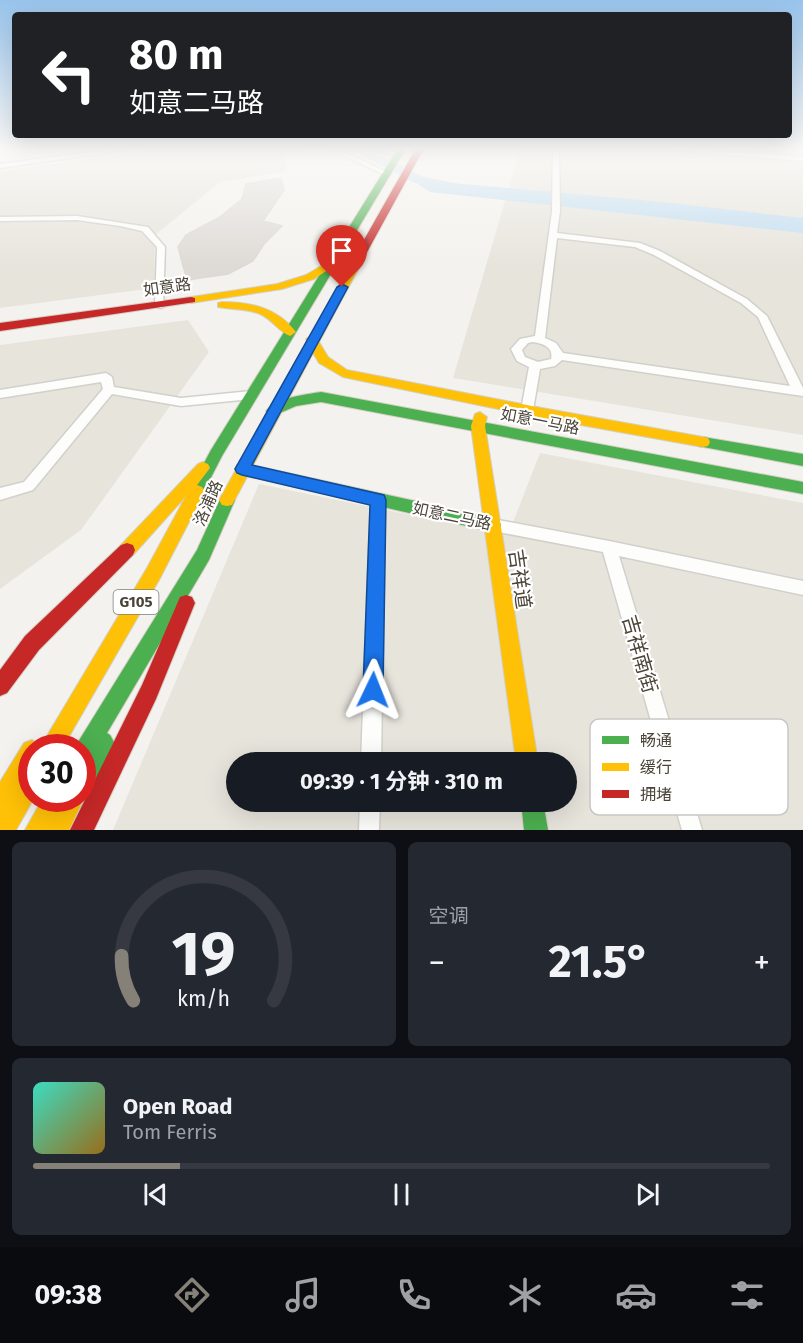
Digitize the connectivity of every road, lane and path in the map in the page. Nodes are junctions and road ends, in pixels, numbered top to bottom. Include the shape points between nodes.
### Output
1 (378, 189) edge
2 (397, 189) edge
3 (556, 189) edge
4 (0, 219) edge
5 (553, 235) junction
6 (333, 262) junction
7 (160, 305) junction
8 (0, 327) edge
9 (290, 332) junction
10 (0, 337) edge
11 (312, 339) junction
12 (540, 340) junction
13 (558, 356) junction
14 (535, 365) junction
15 (109, 390) junction
16 (800, 392) edge
17 (0, 394) edge
18 (251, 395) junction
19 (484, 402) junction
20 (527, 410) junction
21 (273, 411) junction
22 (478, 426) junction
23 (216, 454) junction
24 (803, 460) edge
25 (242, 469) junction
26 (803, 488) edge
27 (0, 494) edge
28 (378, 500) junction
29 (493, 525) junction
30 (609, 547) junction
31 (203, 555) junction
32 (803, 588) edge
33 (0, 686) edge
34 (58, 707) dead end
35 (659, 719) edge
36 (59, 734) edge
37 (95, 734) edge
38 (371, 752) edge
39 (526, 752) edge
40 (96, 755) edge
41 (18, 774) edge
42 (0, 802) edge
43 (18, 805) edge
44 (48, 812) edge
45 (67, 812) edge
46 (370, 812) edge
47 (534, 812) edge
48 (688, 815) edge
49 (3, 830) edge
50 (37, 830) edge
51 (57, 830) edge
52 (82, 830) edge
53 (369, 830) edge
54 (536, 830) edge
55 (692, 830) edge

1 - 6 main road, 洛浦路 / G105
2 - 11 main road, 洛浦路 / G105
3 - 5 street
4 - 7 street via 76,218 145,229 161,247
5 - 12 street
5 - 16 street via 637,245 744,301 762,316
6 - 7 main road, 如意路 via 310,277 278,287
6 - 9 main road, 洛浦路 / G105
7 - 8 main road, 如意路
9 - 10 main road, 如意路 via 270,312 233,304
9 - 18 main road, 洛浦路 / G105
11 - 19 main road, 如意一马路 via 322,362 343,373
11 - 21 main road, 洛浦路 / G105
12 - 13 street via 554,346
12 - 14 street via 524,341 516,349 521,359
13 - 14 street via 551,364
13 - 16 street
14 - 20 street
15 - 17 street via 106,377
15 - 18 street via 181,402
15 - 27 street via 28,486
18 - 23 main road, 洛浦路 / G105
19 - 20 main road, 如意一马路
19 - 22 main road, 吉祥道
20 - 24 main road, 如意一马路
21 - 22 main road, 如意一马路 via 293,402 321,397
21 - 25 main road, 洛浦路 / G105
22 - 26 main road, 如意一马路
22 - 29 main road, 吉祥道
23 - 33 main road, 洛浦路 via 141,537 32,643
23 - 34 main road via 155,546
23 - 36 main road, 洛浦路 / G105 via 153,574
25 - 28 main road, 如意二马路
25 - 31 main road, 洛浦路 / G105
28 - 29 main road, 如意二马路
28 - 38 street
29 - 30 street, 如意二马路
29 - 39 main road, 吉祥道
30 - 32 street, 如意二马路
30 - 35 street, 吉祥南街
31 - 37 main road, 洛浦路 / G105
31 - 40 main road
31 - 52 main road, 洛浦路 via 149,692
41 - 42 main road
43 - 49 main road
44 - 50 main road
45 - 51 main road
46 - 53 street
47 - 54 main road
48 - 55 street, 吉祥南街

